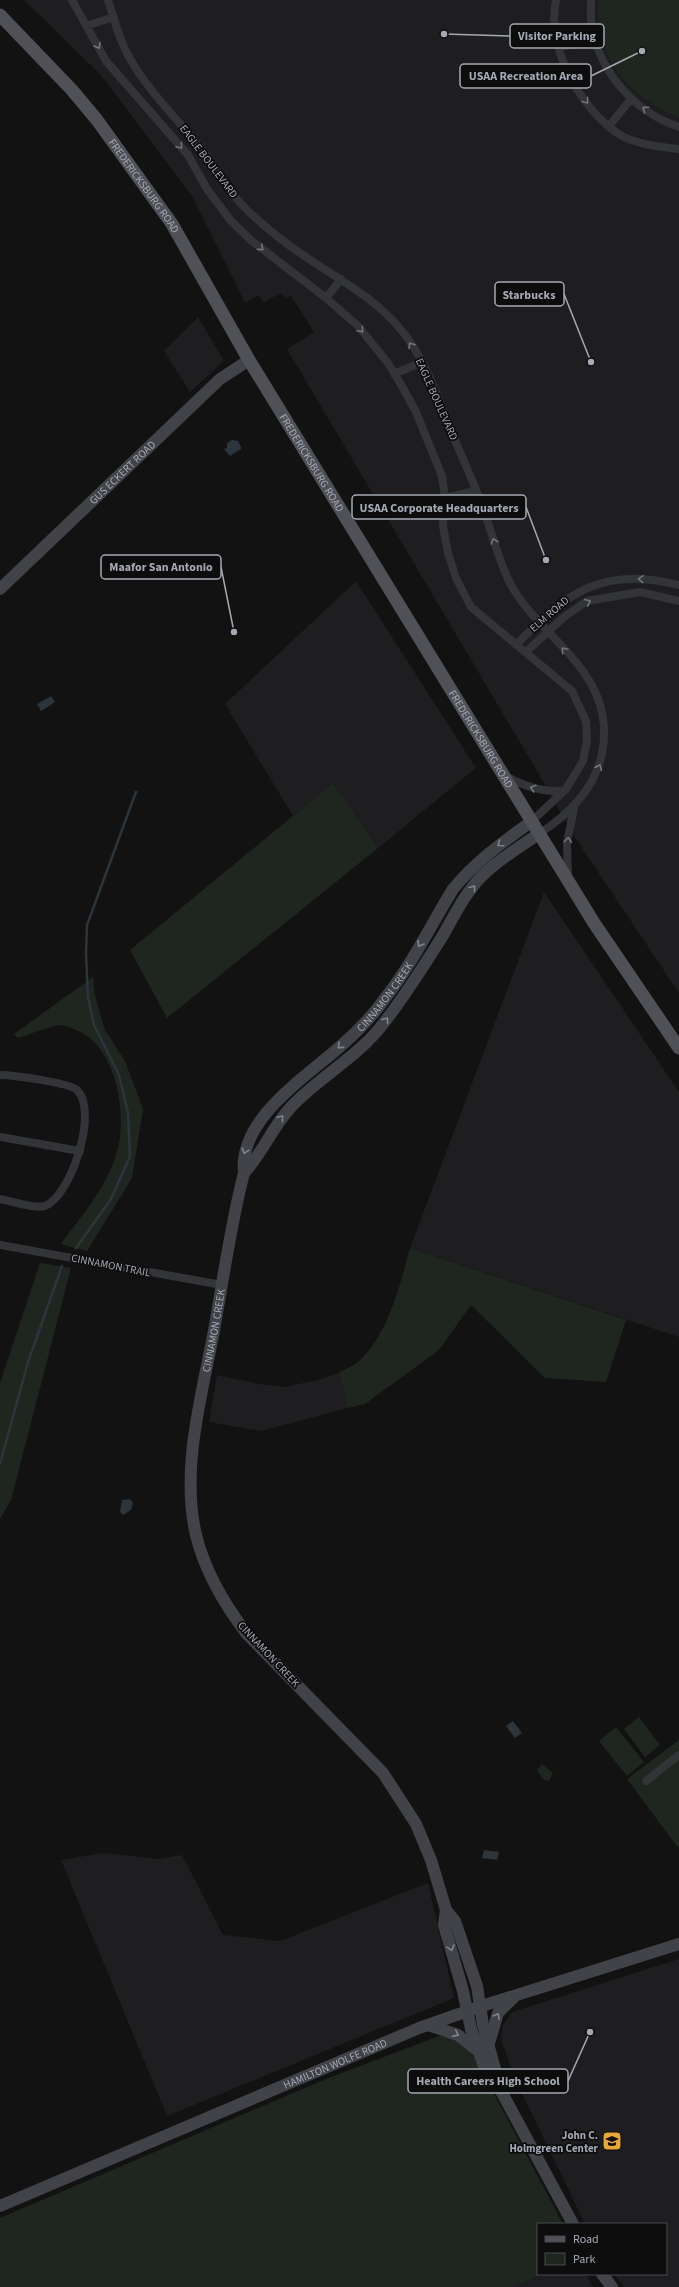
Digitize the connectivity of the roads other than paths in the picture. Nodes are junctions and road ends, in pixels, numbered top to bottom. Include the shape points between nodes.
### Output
1 (72, 0) edge
2 (108, 0) edge
3 (556, 0) edge
4 (591, 0) edge
5 (0, 15) edge
6 (114, 17) junction
7 (86, 26) junction
8 (595, 38) junction
9 (559, 48) junction
10 (631, 99) junction
11 (609, 126) junction
12 (679, 127) edge
13 (679, 149) edge
14 (341, 279) junction
15 (326, 298) junction
16 (249, 360) junction
17 (422, 362) junction
18 (394, 374) junction
19 (476, 491) junction
20 (445, 498) junction
21 (679, 585) edge
22 (0, 589) edge
23 (679, 601) edge
24 (539, 621) junction
25 (548, 631) junction
26 (516, 645) junction
27 (526, 652) junction
28 (505, 776) junction
29 (563, 792) junction
30 (575, 803) junction
31 (532, 821) junction
32 (540, 834) junction
33 (568, 879) junction
34 (445, 903) junction
35 (457, 911) junction
36 (679, 1048) edge
37 (0, 1075) edge
38 (255, 1130) junction
39 (0, 1137) edge
40 (268, 1138) junction
41 (80, 1151) junction
42 (244, 1173) junction
43 (0, 1199) edge
44 (0, 1245) edge
45 (222, 1285) junction
46 (679, 1755) edge
47 (646, 1781) dead end
48 (446, 1910) junction
49 (679, 1944) edge
50 (518, 1994) junction
51 (480, 2006) junction
52 (468, 2010) junction
53 (428, 2025) junction
54 (489, 2044) junction
55 (479, 2052) junction
56 (501, 2091) junction
57 (0, 2206) edge
58 (572, 2223) edge
59 (603, 2275) edge
60 (612, 2287) edge

1 - 7 street, EAGLE BOULEVARD
2 - 6 street, EAGLE BOULEVARD
3 - 9 street via 555,34
4 - 8 street
5 - 16 main road, FREDERICKSBURG ROAD via 72,90 139,175 172,224
6 - 7 street
6 - 14 street, EAGLE BOULEVARD via 125,48 142,77 210,160 236,198 256,220 289,246
7 -> 15 street, EAGLE BOULEVARD via 106,61 188,155 207,189 231,221 281,265
8 - 9 street
8 - 10 street via 598,50 615,82
9 -> 11 street via 571,80 598,116
10 - 11 street
12 -> 10 street via 665,122
11 - 13 street via 618,134 654,147
14 - 15 street
17 -> 14 street, EAGLE BOULEVARD via 402,330 364,294
15 -> 18 street, EAGLE BOULEVARD via 358,326
16 - 22 street, GUS ECKERT ROAD via 220,379
16 - 28 main road, FREDERICKSBURG ROAD
17 - 18 street
17 - 19 street, EAGLE BOULEVARD
18 - 20 street, EAGLE BOULEVARD via 416,412 434,453 442,476
19 - 20 street
24 -> 19 street, EAGLE BOULEVARD via 510,583
20 - 26 street, EAGLE BOULEVARD via 443,526 456,578 471,607
21 -> 24 street, ELM ROAD via 635,578 605,582 574,593
25 -> 23 street, ELM ROAD via 587,601 616,594 640,592
24 - 25 street, EAGLE BOULEVARD
24 - 26 street, ELM ROAD
25 - 27 street, ELM ROAD
30 -> 25 street, EAGLE BOULEVARD via 594,778 602,762 603,718 597,696 587,677
26 - 27 street, EAGLE BOULEVARD
27 - 29 street, EAGLE BOULEVARD via 572,691 586,721 587,741 583,761
29 -> 28 street via 533,789
28 - 31 main road, FREDERICKSBURG ROAD
29 - 31 street, EAGLE BOULEVARD
30 - 32 street, EAGLE BOULEVARD via 558,822
33 -> 30 street via 567,842
31 - 32 main road, FREDERICKSBURG ROAD
31 -> 34 street, CINNAMON CREEK via 485,855 465,874
32 - 33 main road, FREDERICKSBURG ROAD
35 -> 32 street, CINNAMON CREEK via 481,878 495,864
33 - 36 main road, FREDERICKSBURG ROAD via 604,938
34 - 35 street
34 -> 38 street, CINNAMON CREEK via 387,997 343,1044 274,1104
40 -> 35 street, CINNAMON CREEK via 277,1123 302,1096 353,1055 381,1027 418,977
37 - 41 street via 77,1090 84,1105 85,1118
38 - 40 street
38 -> 42 street, CINNAMON CREEK via 243,1159
39 - 41 street
40 - 42 street, CINNAMON CREEK via 256,1161
41 - 43 street via 68,1179 50,1203 39,1206
42 - 45 street, CINNAMON CREEK
44 - 45 street, CINNAMON TRAIL
45 - 48 street, CINNAMON CREEK via 197,1426 191,1478 194,1526 200,1551 222,1599 247,1634 358,1747 396,1791 424,1844
46 - 47 street
48 - 51 street, CINNAMON CREEK via 456,1922 477,1986
48 -> 52 street, CINNAMON CREEK via 444,1925
49 - 50 street, HAMILTON WOLFE ROAD
50 - 51 street, HAMILTON WOLFE ROAD
54 -> 50 street via 498,2013
51 - 52 street, HAMILTON WOLFE ROAD
51 - 54 street, CINNAMON CREEK
52 - 53 street, HAMILTON WOLFE ROAD
52 - 55 street, CINNAMON CREEK
53 -> 55 street via 458,2034
53 - 57 street, HAMILTON WOLFE ROAD
54 - 56 street, CINNAMON CREEK
55 - 56 street, CINNAMON CREEK via 487,2076
56 - 58 street
59 - 60 street

